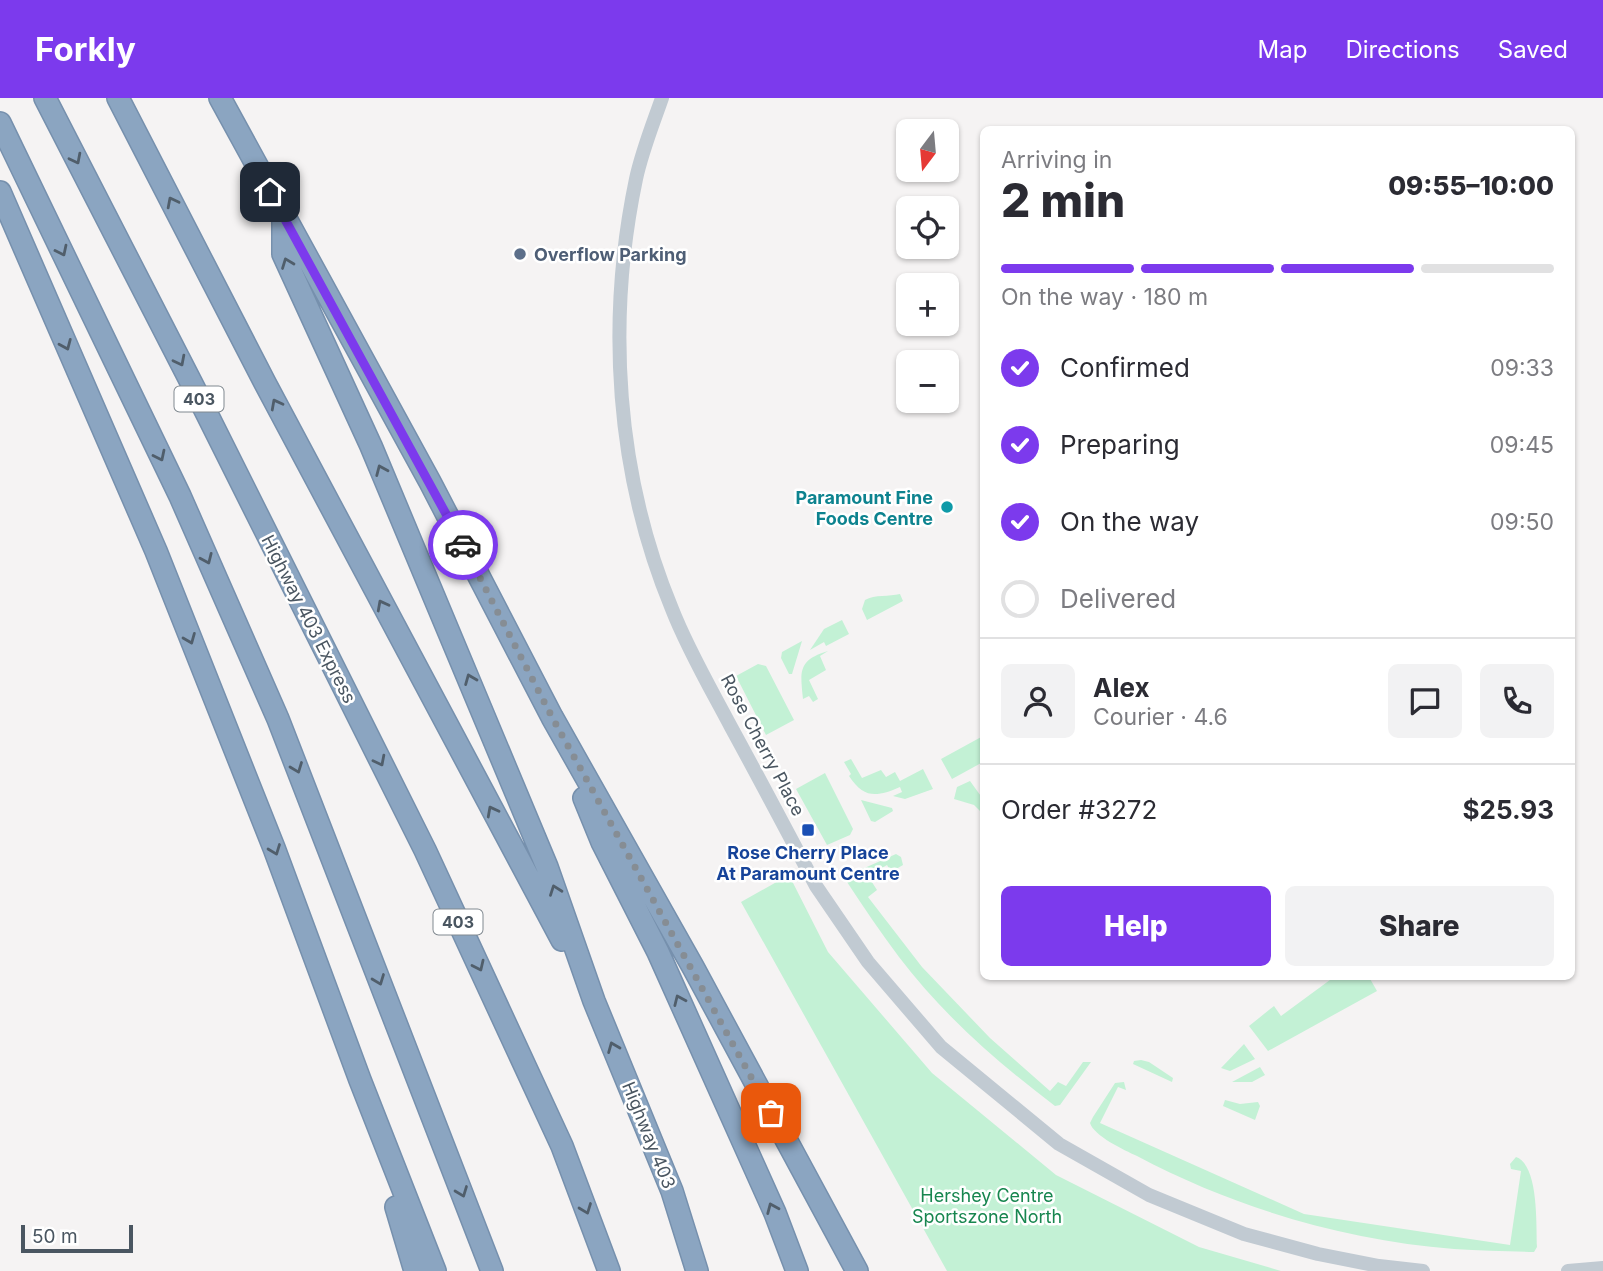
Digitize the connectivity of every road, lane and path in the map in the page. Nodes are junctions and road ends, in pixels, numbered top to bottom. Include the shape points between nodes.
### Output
1 (45, 98) edge
2 (118, 98) edge
3 (220, 98) edge
4 (662, 98) edge
5 (0, 123) edge
6 (0, 192) edge
7 (283, 215) junction
8 (552, 717) junction
9 (594, 1000) junction
10 (360, 1080) junction
11 (1603, 1268) edge
12 (415, 1271) edge
13 (435, 1271) edge
14 (492, 1271) edge
15 (609, 1271) edge
16 (697, 1271) edge
17 (797, 1271) edge
18 (857, 1271) edge
19 (1423, 1271) edge
20 (1568, 1271) edge

1 -> 15 highway, Highway 403 Express / 403 via 419,838 562,1146
9 -> 2 highway
3 - 7 highway
4 - 19 street, Rose Cherry Place via 636,176 621,298 621,386 637,498 672,610 695,659 835,916 941,1047 1059,1144 1149,1195 1244,1234 1318,1254
5 -> 14 highway via 180,496 278,719
6 -> 10 highway via 156,551
7 - 8 highway
9 -> 7 highway via 547,867 458,651 283,254
17 -> 8 highway via 658,953 602,842
8 - 18 highway
16 -> 9 highway, Highway 403 via 672,1191
10 - 12 highway
10 - 13 highway
11 - 20 street

